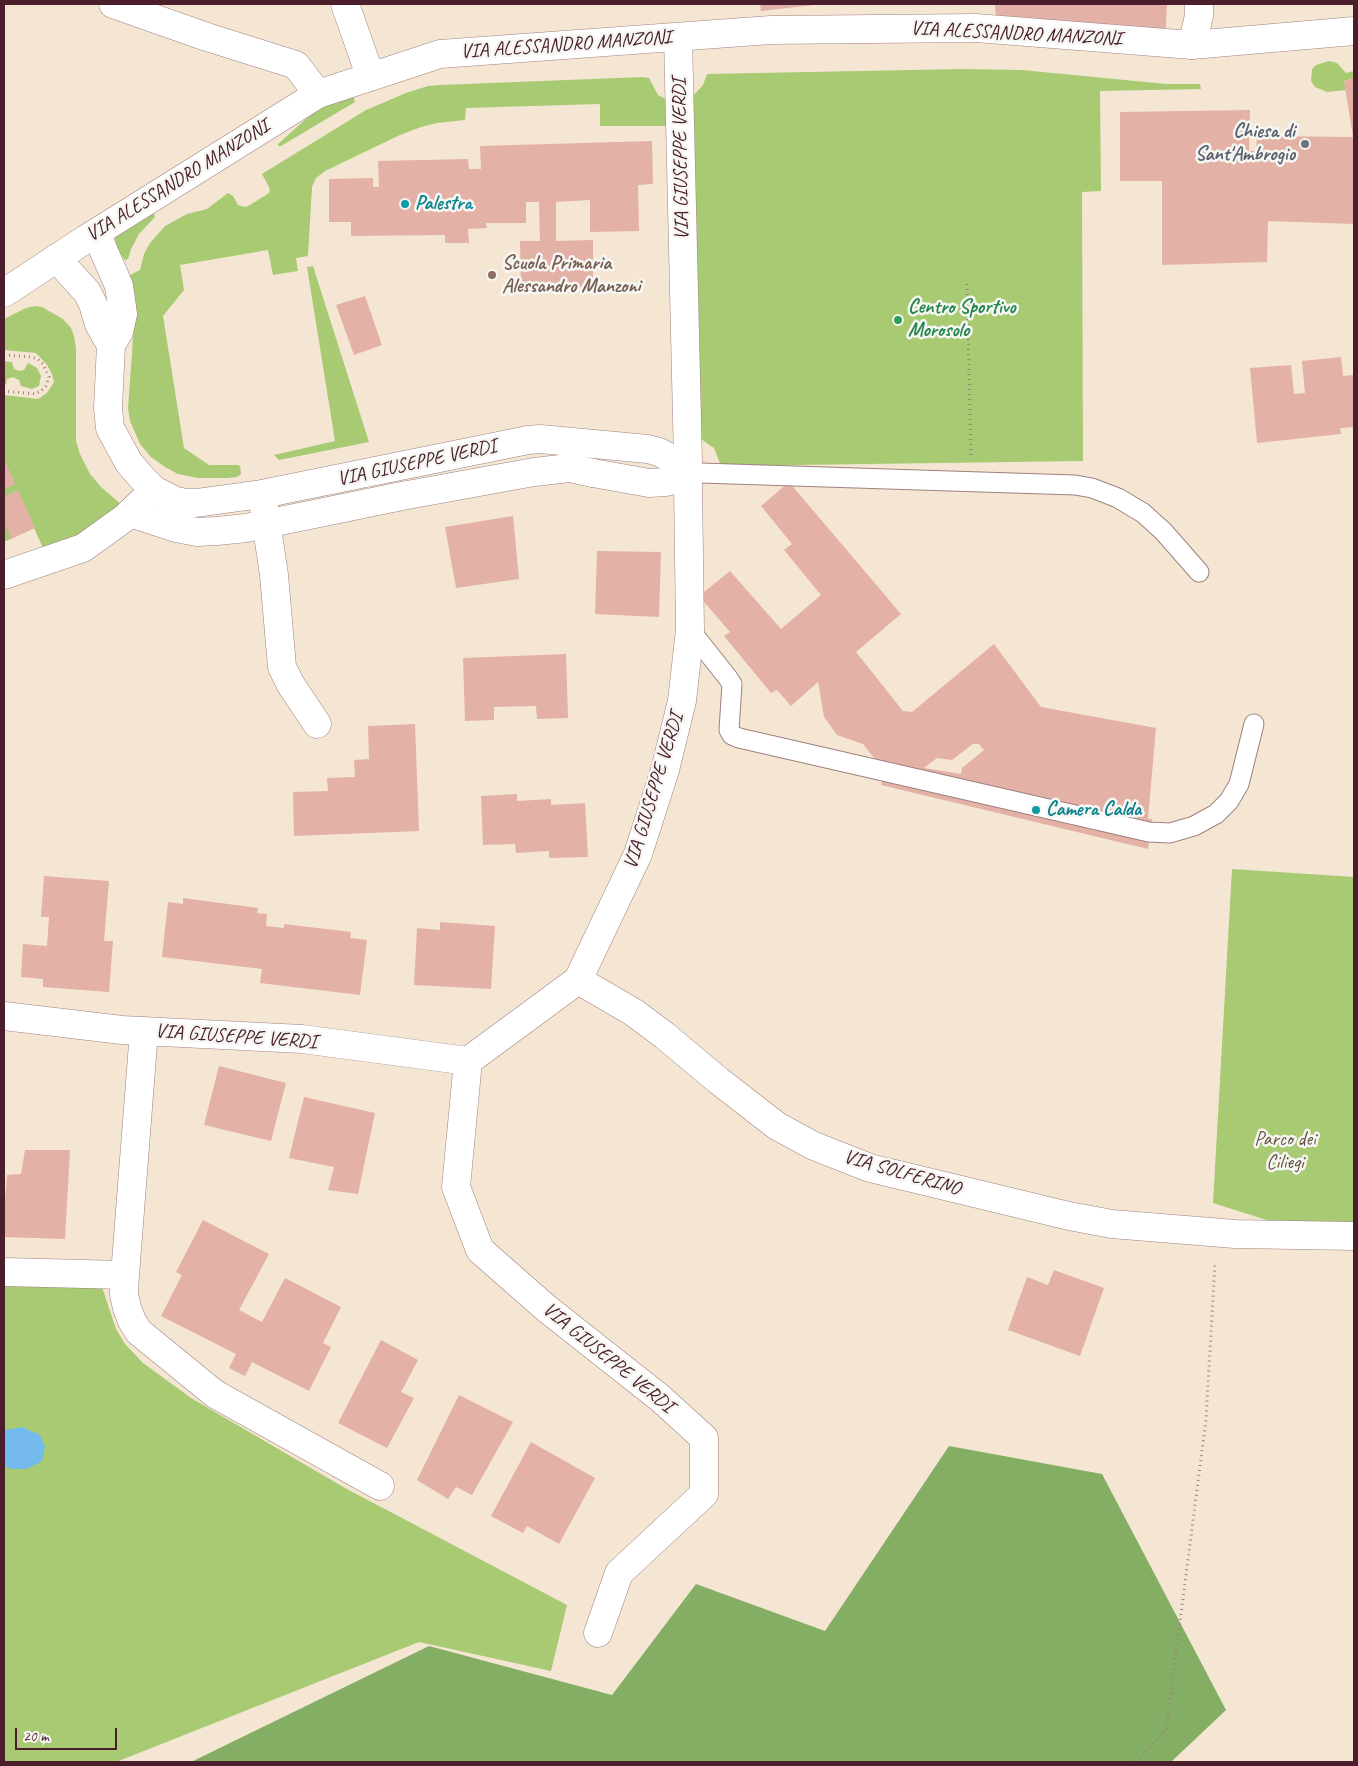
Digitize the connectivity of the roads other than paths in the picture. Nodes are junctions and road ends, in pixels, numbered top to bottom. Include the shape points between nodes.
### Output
1 (113, 4) edge
2 (345, 4) edge
3 (1200, 4) edge
4 (1354, 31) edge
5 (678, 38) junction
6 (1192, 44) junction
7 (370, 76) junction
8 (318, 94) junction
9 (96, 233) junction
10 (56, 258) junction
11 (4, 293) edge
12 (111, 345) junction
13 (687, 472) junction
14 (154, 490) junction
15 (262, 494) junction
16 (130, 514) junction
17 (266, 524) junction
18 (1198, 572) dead end
19 (4, 575) edge
20 (690, 630) junction
21 (317, 724) dead end
22 (1254, 724) dead end
23 (578, 980) junction
24 (4, 1016) edge
25 (144, 1031) junction
26 (468, 1061) junction
27 (1354, 1236) edge
28 (4, 1272) edge
29 (125, 1275) junction
30 (380, 1486) dead end
31 (598, 1633) dead end

1 - 8 street via 296,65
2 - 7 street
3 - 6 street
4 - 6 street, VIA ALESSANDRO MANZONI
5 - 6 street, VIA ALESSANDRO MANZONI via 772,30 976,28
5 - 7 street, VIA ALESSANDRO MANZONI via 440,54
5 - 13 street, VIA GIUSEPPE VERDI
7 - 8 street, VIA ALESSANDRO MANZONI
8 - 9 street, VIA ALESSANDRO MANZONI
9 - 10 street, VIA ALESSANDRO MANZONI
9 - 12 street via 114,272 122,304 122,322
10 - 11 street, VIA ALESSANDRO MANZONI
10 - 12 street via 87,292
12 - 14 street, VIA GIUSEPPE VERDI via 110,428 129,463
13 - 15 street, VIA GIUSEPPE VERDI via 659,452 648,449 540,439
13 - 17 street via 666,482 649,483 576,468 543,470
13 - 18 lane via 1092,488 1143,513 1164,531
13 - 20 street, VIA GIUSEPPE VERDI
14 - 15 street, VIA GIUSEPPE VERDI via 186,504
14 - 16 street
15 - 17 street
16 - 17 street via 197,532
16 - 19 street via 83,548
17 - 21 street via 282,667
20 - 22 lane via 732,684 729,730 732,735 1150,832 1170,833 1194,826 1216,814 1229,801 1239,784
20 - 23 street, VIA GIUSEPPE VERDI via 682,701 665,770 638,854
23 - 26 street, VIA GIUSEPPE VERDI
23 - 27 street, VIA SOLFERINO via 633,1012 777,1126 814,1146 870,1168 1112,1224 1258,1235
24 - 25 street, VIA GIUSEPPE VERDI
25 - 26 street, VIA GIUSEPPE VERDI via 302,1039
25 - 29 street
26 - 31 street, VIA GIUSEPPE VERDI via 456,1186 480,1250 704,1438 704,1494 619,1573
28 - 29 street
29 - 30 street via 127,1308 139,1332 215,1394

